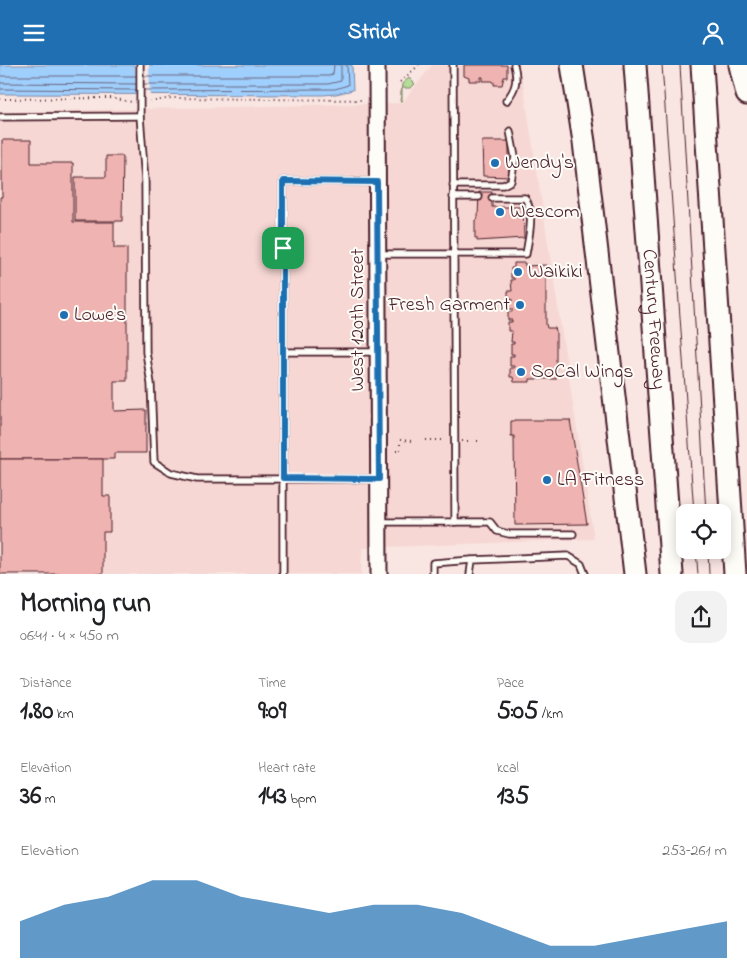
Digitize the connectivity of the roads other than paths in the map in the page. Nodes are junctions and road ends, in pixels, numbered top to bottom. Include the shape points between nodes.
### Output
1 (140, 65) edge
2 (377, 65) edge
3 (453, 65) edge
4 (514, 65) edge
5 (572, 65) edge
6 (626, 65) edge
7 (635, 65) edge
8 (702, 65) edge
9 (740, 65) edge
10 (747, 94) edge
11 (506, 101) dead end
12 (140, 116) junction
13 (0, 117) edge
14 (510, 131) dead end
15 (640, 140) junction
16 (377, 182) junction
17 (453, 185) junction
18 (454, 197) junction
19 (479, 197) dead end
20 (492, 198) dead end
21 (378, 254) junction
22 (454, 254) junction
23 (283, 352) junction
24 (378, 353) junction
25 (283, 478) junction
26 (379, 479) junction
27 (379, 522) junction
28 (455, 522) junction
29 (573, 535) dead end
30 (472, 560) junction
31 (283, 574) edge
32 (379, 574) edge
33 (433, 574) edge
34 (470, 574) edge
35 (585, 574) edge
36 (635, 574) edge
37 (672, 574) edge
38 (735, 574) edge

1 - 12 lane
2 - 16 street, West 120th Street
3 - 17 lane
4 - 11 lane via 514,92
5 - 36 highway
6 - 15 highway
7 - 15 highway, Century Freeway
8 - 38 highway
9 - 10 highway
12 - 13 lane
12 - 25 lane via 145,181 146,352 154,462 171,473 189,478
14 - 17 lane via 515,157 512,181 503,185
15 - 37 highway, Century Freeway
16 - 21 street, West 120th Street
16 - 23 lane via 283,181
17 - 18 lane
18 - 19 lane
18 - 22 lane
20 - 22 lane via 525,198 530,206 526,254
21 - 22 lane
21 - 24 street, West 120th Street
22 - 28 lane
23 - 24 lane
23 - 25 lane
24 - 26 street, West 120th Street
25 - 26 lane
25 - 31 lane
26 - 27 street, West 120th Street
27 - 28 lane
27 - 32 street, West 120th Street
28 - 29 lane via 490,522 497,531 509,534
30 - 33 lane via 433,563
30 - 34 lane
30 - 35 lane via 568,556 581,564

